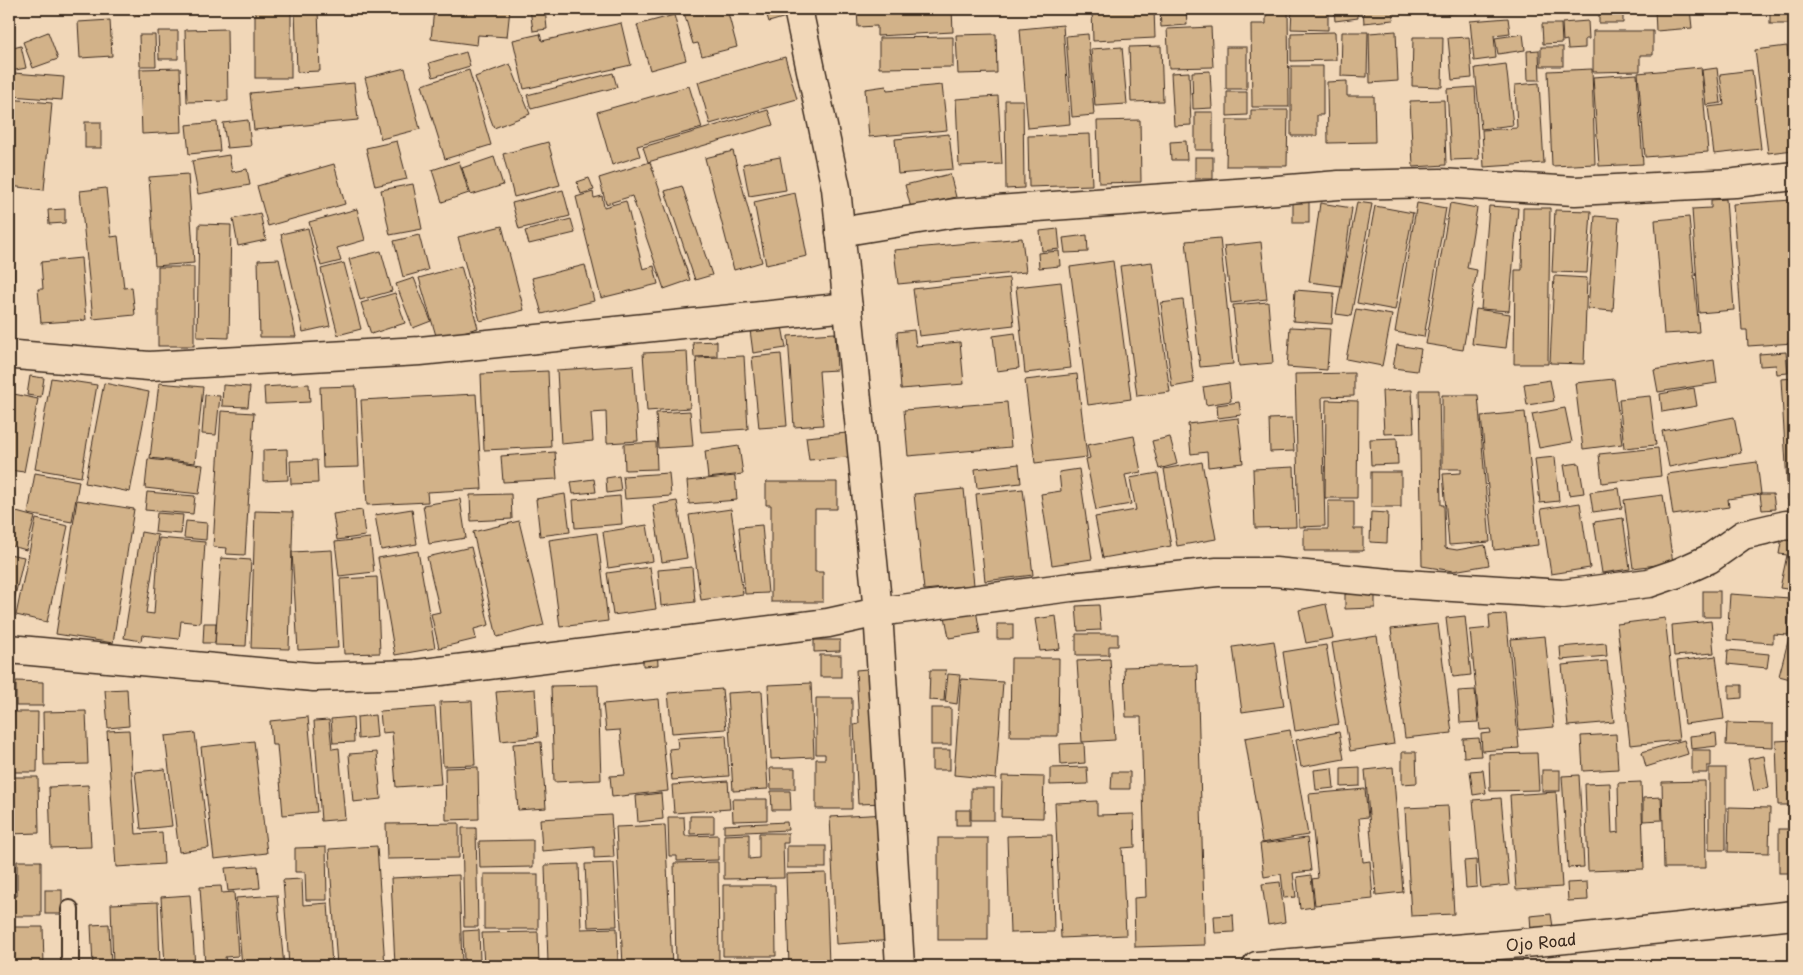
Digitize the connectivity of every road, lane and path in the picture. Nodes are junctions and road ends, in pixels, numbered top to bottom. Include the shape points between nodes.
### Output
1 (798, 9) edge
2 (1794, 176) edge
3 (840, 232) junction
4 (848, 307) junction
5 (16, 355) dead end
6 (1794, 526) edge
7 (878, 612) junction
8 (9, 649) edge
9 (70, 909) dead end
10 (1794, 915) edge
11 (70, 966) edge
12 (900, 966) edge
13 (1257, 966) edge

1 - 3 street via 836,188
2 - 3 street via 1735,183 1575,191 1440,183 1338,184 955,213
3 - 4 street
4 - 5 street via 420,351 149,366
4 - 7 street
6 - 7 street via 1743,535 1709,559 1649,583 1563,594 1275,572 1217,572
7 - 8 street via 828,623 416,674 314,677
7 - 12 street
9 - 11 lane
10 - 13 street, Ojo Road via 1547,941

